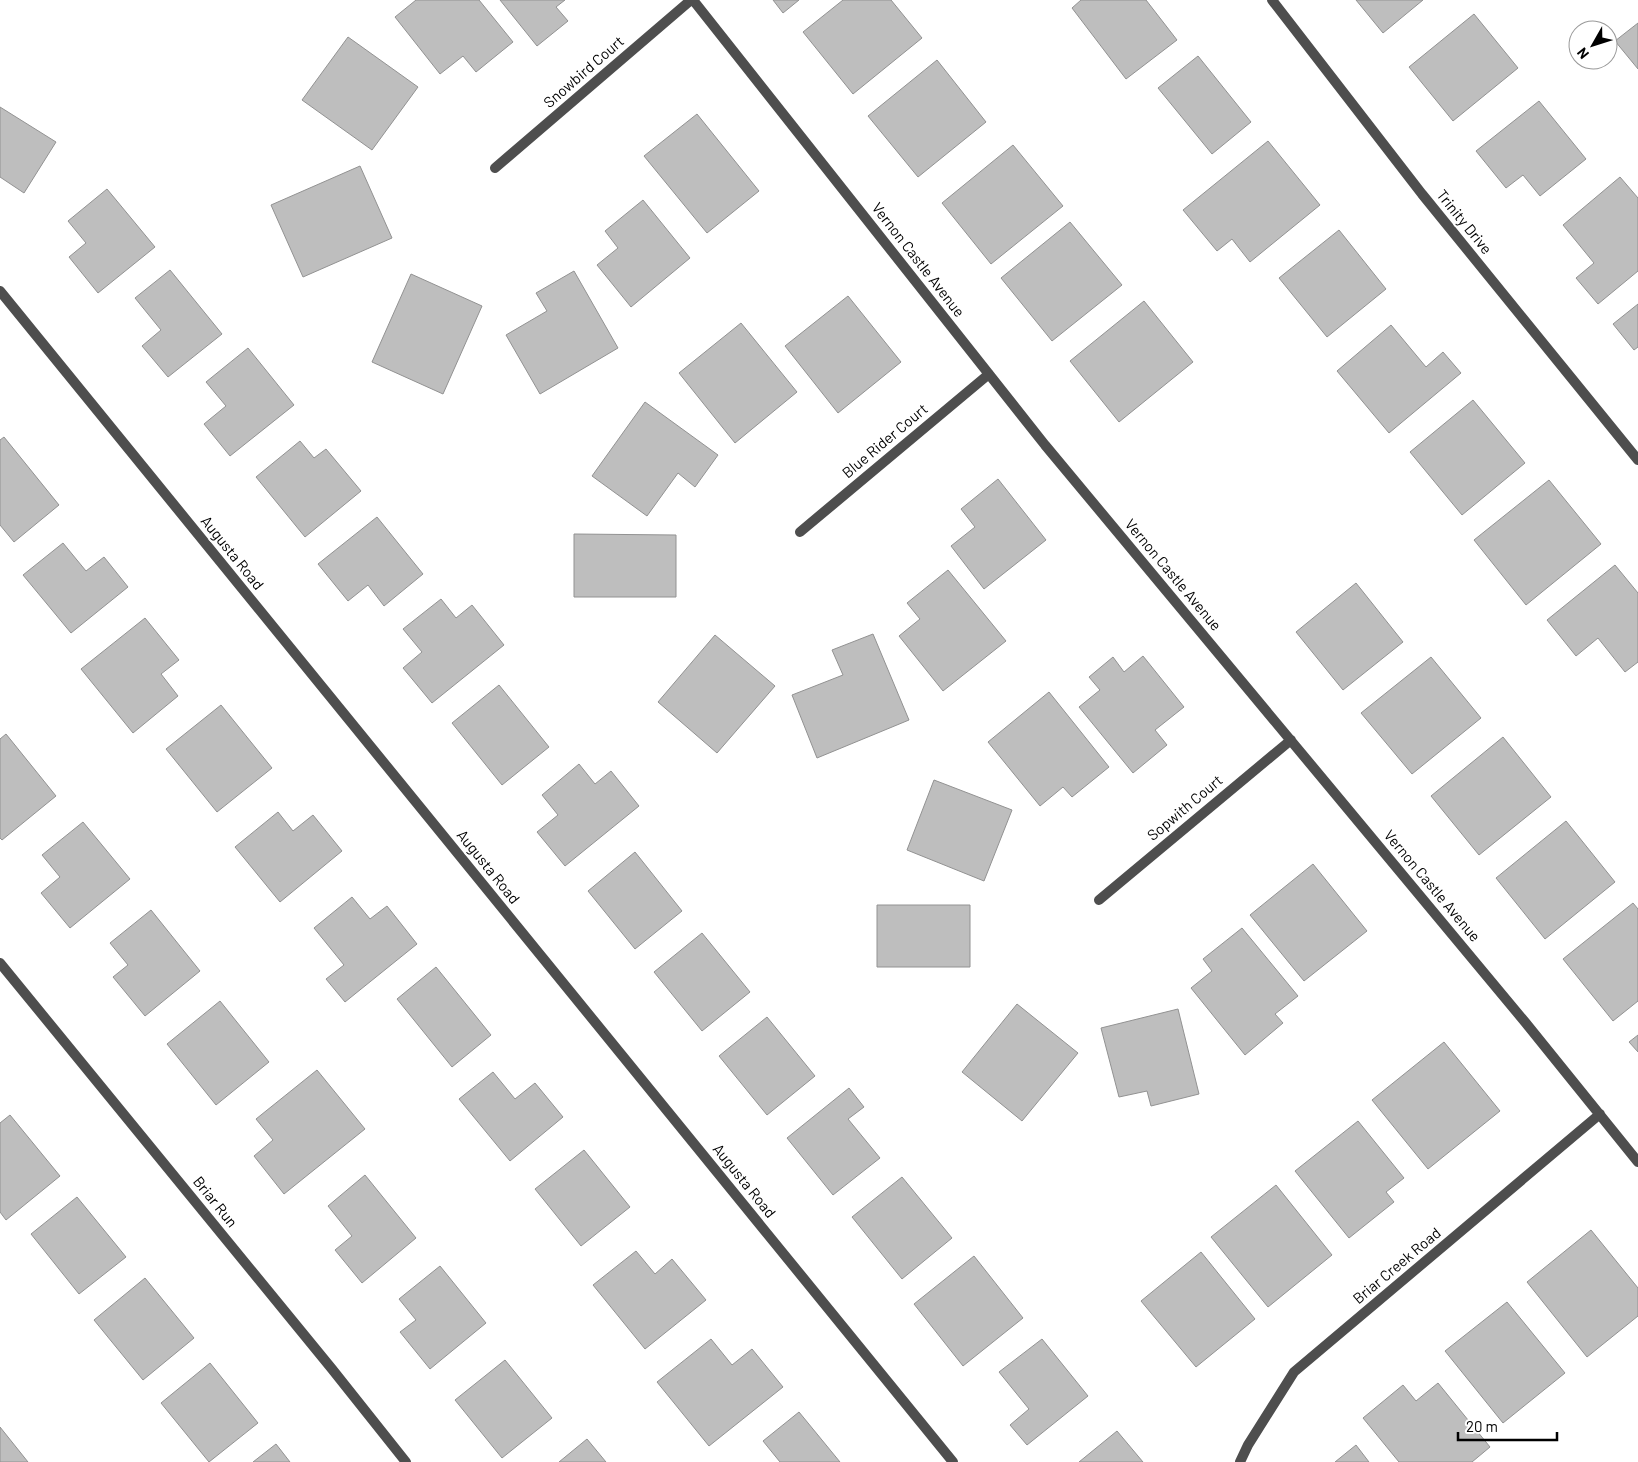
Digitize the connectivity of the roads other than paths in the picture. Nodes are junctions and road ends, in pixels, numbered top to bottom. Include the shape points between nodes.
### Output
1 (692, 0) edge
2 (1272, 0) edge
3 (495, 168) dead end
4 (0, 291) edge
5 (989, 374) junction
6 (1638, 460) edge
7 (800, 532) dead end
8 (1290, 740) junction
9 (1099, 900) dead end
10 (0, 963) edge
11 (1600, 1114) junction
12 (1638, 1162) edge
13 (406, 1462) edge
14 (953, 1462) edge
15 (1240, 1462) edge

1 - 3 street, Snowbird Court
1 - 5 street, Vernon Castle Avenue
2 - 6 street, Trinity Drive via 1422,194
4 - 14 street, Augusta Road
5 - 7 street, Blue Rider Court
5 - 8 street, Vernon Castle Avenue
8 - 9 street, Sopwith Court
8 - 11 street, Vernon Castle Avenue
10 - 13 street, Briar Run
11 - 12 street, Vernon Castle Avenue
11 - 15 street, Briar Creek Road via 1294,1372

